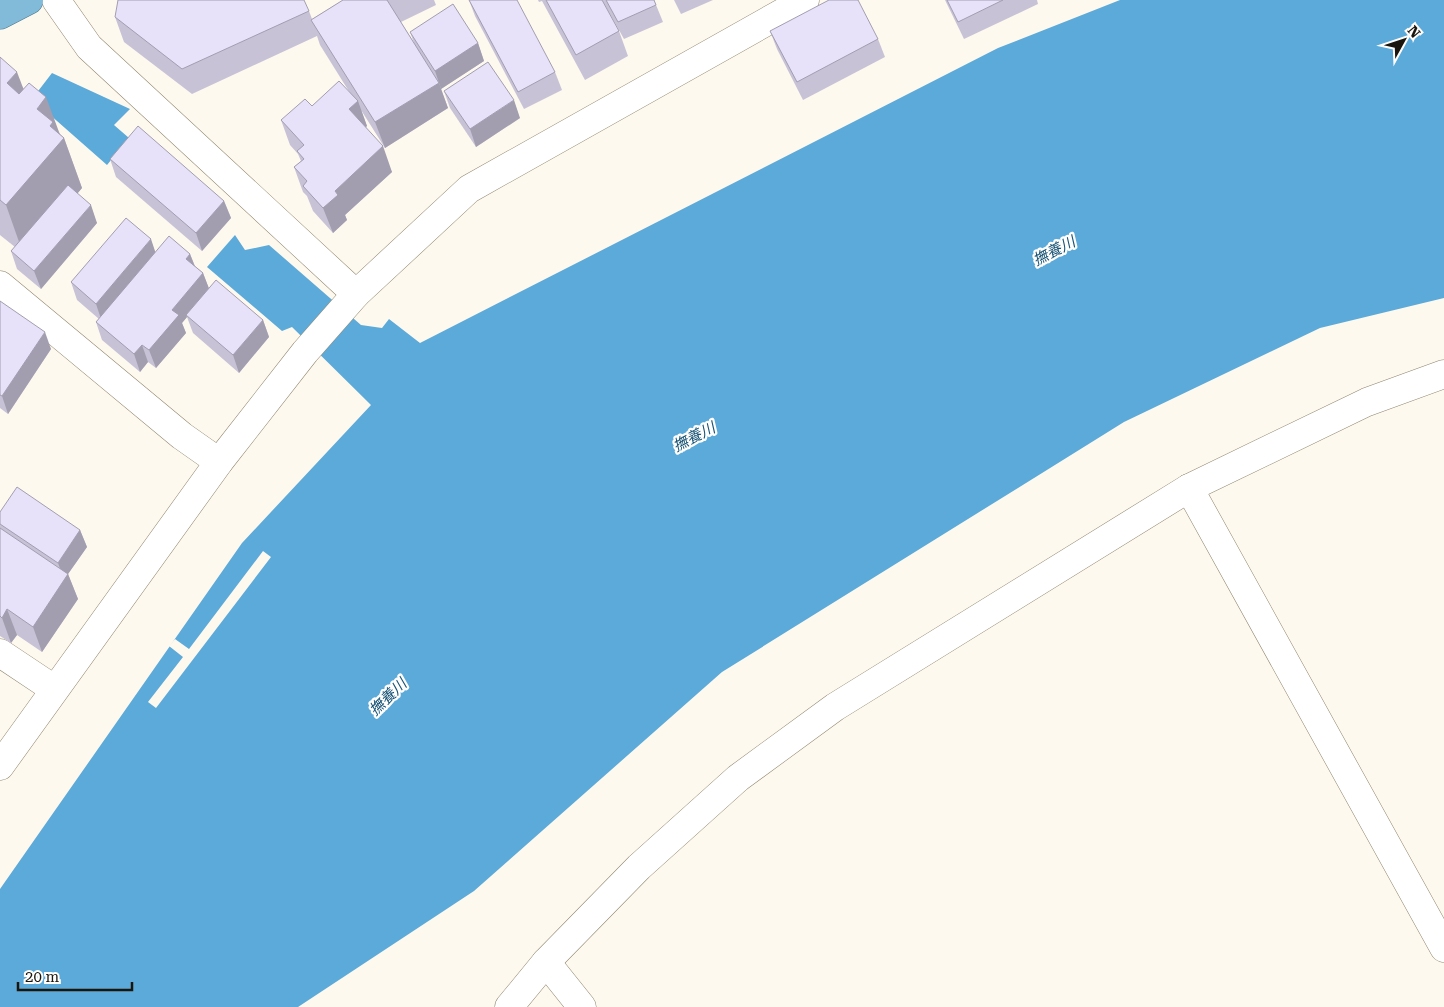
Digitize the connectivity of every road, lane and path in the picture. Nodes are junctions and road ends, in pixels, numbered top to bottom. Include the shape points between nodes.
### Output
1 (29, 0) edge
2 (56, 0) edge
3 (805, 0) edge
4 (0, 15) edge
5 (0, 285) edge
6 (351, 299) junction
7 (1444, 374) edge
8 (219, 462) junction
9 (1190, 488) junction
10 (0, 653) edge
11 (54, 689) junction
12 (0, 766) edge
13 (1444, 948) edge
14 (546, 962) junction
15 (509, 1007) edge
16 (582, 1007) edge

1 - 4 highway
2 - 6 street via 89,47
3 - 6 street via 469,189
5 - 8 street via 182,436
6 - 8 street
7 - 9 street via 1367,402
8 - 11 street
9 - 13 street
9 - 14 street via 835,707 738,778 639,867
10 - 11 street
11 - 12 street
14 - 15 street
14 - 16 street

